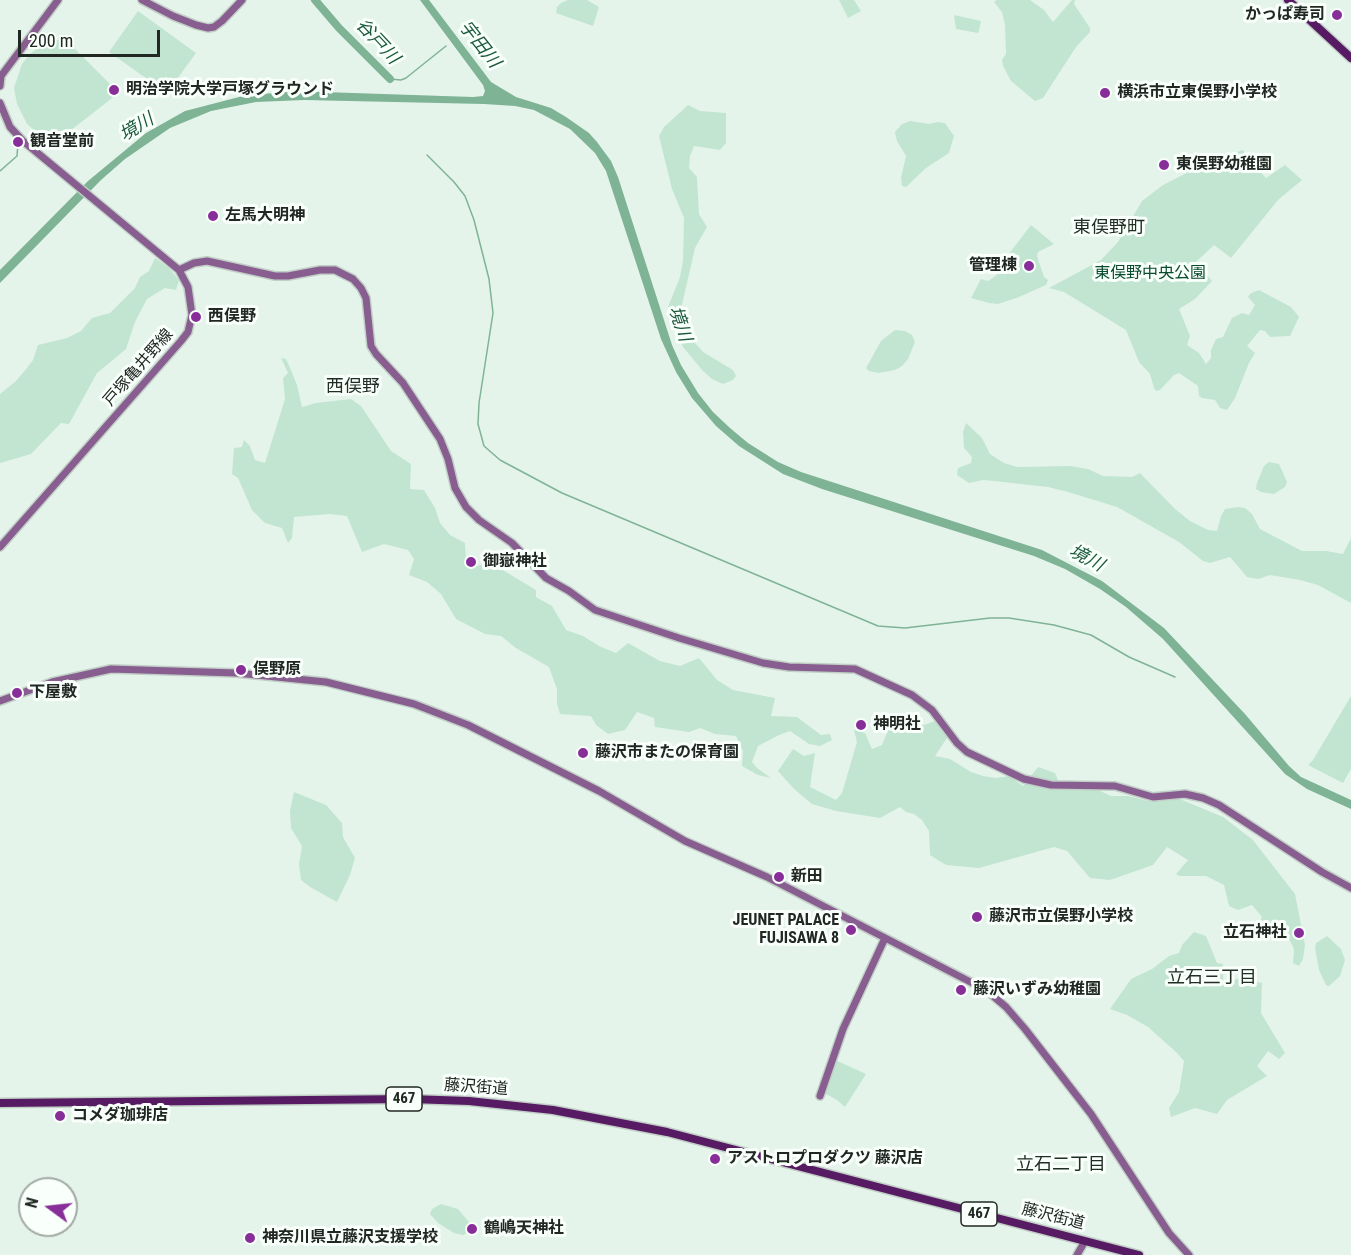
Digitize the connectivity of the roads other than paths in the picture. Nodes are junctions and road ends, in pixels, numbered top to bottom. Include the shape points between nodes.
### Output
1 (58, 0) edge
2 (142, 0) edge
3 (242, 0) edge
4 (1287, 0) edge
5 (1295, 0) edge
6 (1351, 51) edge
7 (1351, 58) edge
8 (0, 86) edge
9 (0, 103) edge
10 (179, 270) junction
11 (0, 547) edge
12 (0, 701) edge
13 (1351, 888) edge
14 (885, 938) junction
15 (820, 1096) dead end
16 (0, 1103) edge
17 (1085, 1241) junction
18 (1077, 1255) edge
19 (1139, 1255) edge
20 (1189, 1255) edge

1 - 8 street via 1,76
2 - 3 street via 208,28 218,25
4 - 7 highway
5 - 6 highway
9 - 10 street, 戸塚亀井野線 via 10,128 23,141
10 - 11 street, 戸塚亀井野線 via 192,303 192,321 185,336
10 - 13 street via 207,261 278,276 330,270 353,279 366,298 371,346 403,383 440,440 455,488 466,507 512,543 546,578 595,610 763,663 855,669 921,701 962,748 1024,779 1051,785 1115,786 1153,797 1185,794 1203,798
12 - 14 street via 52,682 111,669 288,677 326,682 405,702 506,743 685,841 767,877
14 - 15 street via 843,1029
14 - 20 street via 976,984 1006,1007 1090,1114 1169,1233
16 - 17 highway, 藤沢街道 / 467 via 410,1099 553,1110 631,1124
17 - 18 street
17 - 19 highway, 藤沢街道 / 467

